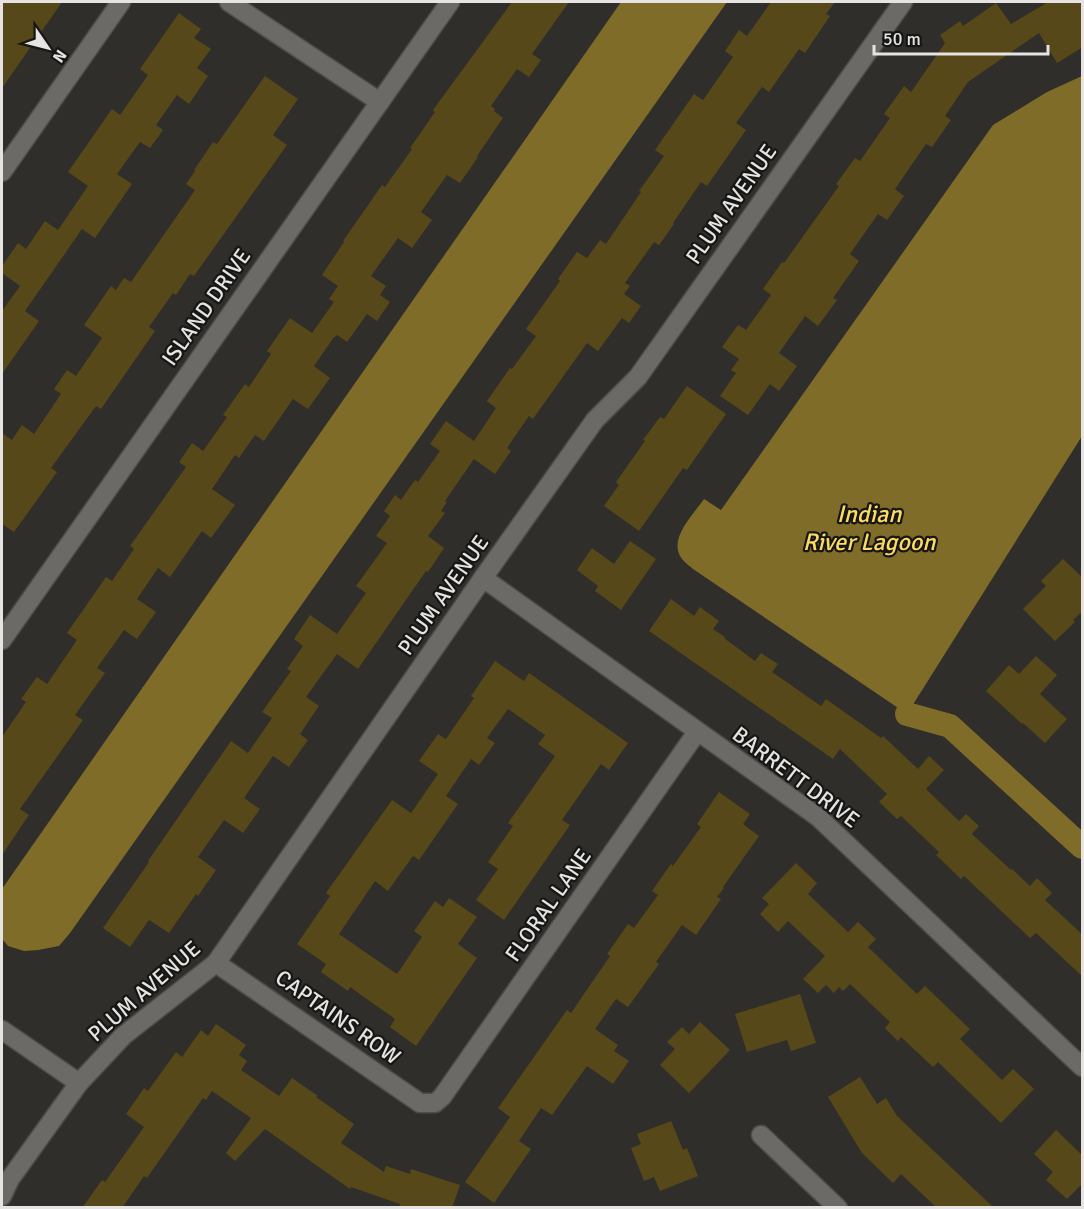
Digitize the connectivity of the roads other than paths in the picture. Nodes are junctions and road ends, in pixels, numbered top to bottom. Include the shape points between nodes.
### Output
1 (121, 2) edge
2 (229, 2) edge
3 (450, 2) edge
4 (903, 2) edge
5 (380, 102) junction
6 (2, 172) edge
7 (483, 578) junction
8 (2, 640) edge
9 (697, 732) junction
10 (216, 963) junction
11 (2, 1030) edge
12 (1083, 1067) edge
13 (79, 1083) junction
14 (435, 1103) joint
15 (761, 1136) dead end
16 (2, 1196) edge
17 (838, 1208) edge

1 - 6 street
2 - 5 street
3 - 5 street, ISLAND DRIVE
4 - 7 street, PLUM AVENUE via 638,377 595,420
5 - 8 street, ISLAND DRIVE
7 - 9 street, BARRETT DRIVE
7 - 10 street, PLUM AVENUE
9 - 12 street, BARRETT DRIVE via 818,817
9 - 14 street, FLORAL LANE
10 - 13 street, PLUM AVENUE via 123,1036
10 - 14 street, CAPTAINS ROW via 420,1103
11 - 13 street
13 - 16 street, PLUM AVENUE
15 - 17 street

